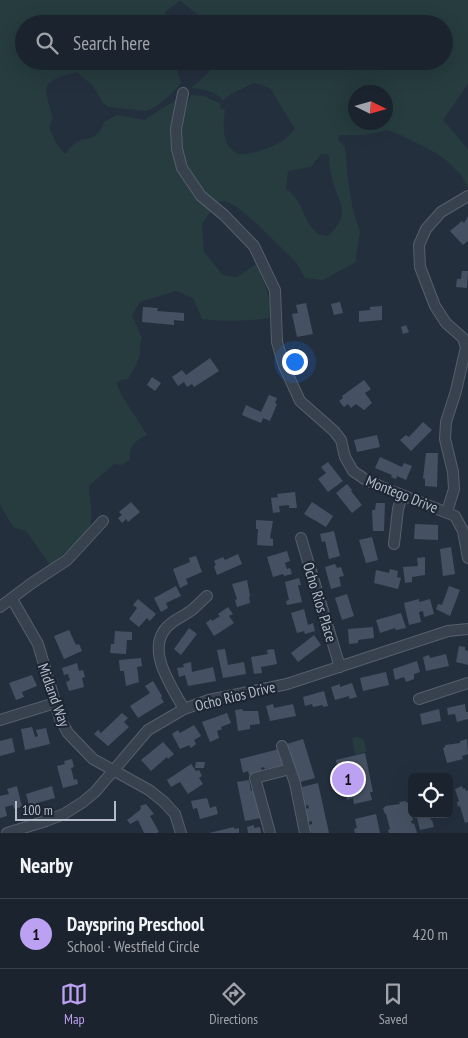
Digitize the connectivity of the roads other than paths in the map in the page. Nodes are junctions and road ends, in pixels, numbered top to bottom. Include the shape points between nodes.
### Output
1 (183, 93) dead end
2 (468, 196) edge
3 (402, 496) junction
4 (447, 512) junction
5 (103, 521) dead end
6 (301, 538) dead end
7 (394, 544) dead end
8 (468, 558) edge
9 (207, 596) dead end
10 (12, 599) junction
11 (0, 607) edge
12 (468, 629) edge
13 (340, 666) junction
14 (468, 683) edge
15 (419, 699) dead end
16 (55, 703) junction
17 (184, 709) junction
18 (0, 720) edge
19 (282, 746) dead end
20 (290, 769) junction
21 (112, 770) junction
22 (7, 833) edge
23 (181, 833) edge
24 (270, 833) edge
25 (305, 833) edge

1 - 3 street, Montego Drive via 176,129 182,168 201,196 245,235 258,253 275,290 276,342 300,401 341,440 353,471
2 - 4 street via 441,212 426,229 419,245 420,268 435,306 446,323 463,338 466,347 446,422 445,439 454,489
3 - 4 street, Montego Drive
3 - 7 street
4 - 8 street, Montego Drive via 456,516 460,523
5 - 10 street via 67,560
6 - 13 street, Ocho Rios Place
9 - 17 street via 167,627 160,638 158,652 163,668
10 - 11 street
10 - 16 street, Midland Way via 38,644
12 - 13 street, Ocho Rios Drive via 448,631
13 - 17 street, Ocho Rios Drive via 287,684 209,700
14 - 15 street
16 - 18 street
16 - 21 street, Midland Way via 60,720 74,741 93,759
17 - 21 street, Ocho Rios Drive via 148,730
19 - 20 street
20 - 24 street via 255,778
20 - 25 street
21 - 22 street, Ocho Rios Drive via 95,792 64,814
21 - 23 street, Midland Way via 164,802 175,814

